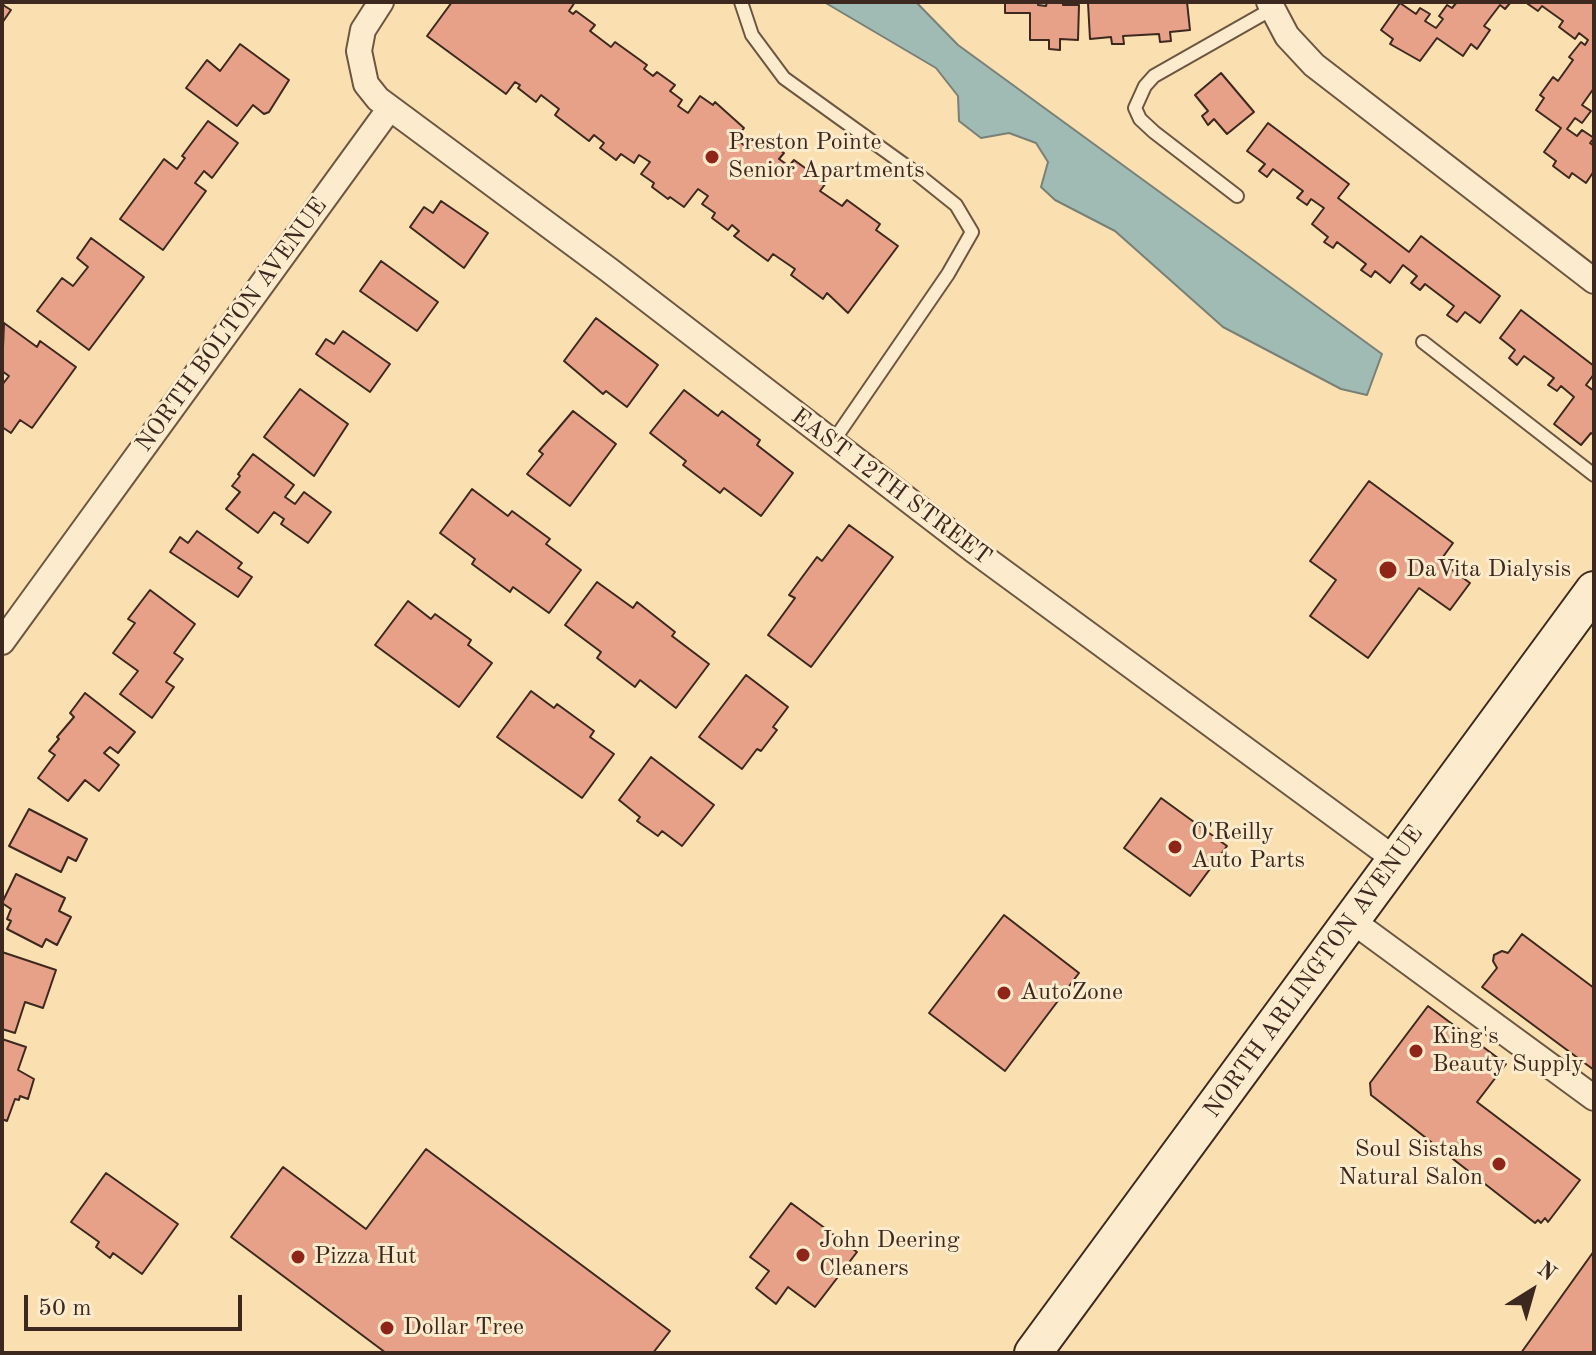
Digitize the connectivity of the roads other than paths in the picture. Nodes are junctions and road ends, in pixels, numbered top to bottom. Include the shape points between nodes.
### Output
1 (381, 2) edge
2 (741, 2) edge
3 (1271, 6) edge
4 (390, 108) junction
5 (1237, 196) dead end
6 (1594, 281) edge
7 (1423, 342) dead end
8 (832, 443) junction
9 (1594, 475) edge
10 (1594, 590) edge
11 (2, 642) edge
12 (1396, 860) junction
13 (1351, 920) junction
14 (1594, 1098) edge
15 (1033, 1353) edge

1 - 4 street via 363,30 359,51 366,84
2 - 8 lane via 752,35 784,78 956,205 972,232
3 - 5 lane via 1154,76 1135,108 1154,132
3 - 6 street via 1287,36 1314,65
4 - 8 street, EAST 12TH STREET
4 - 11 street, NORTH BOLTON AVENUE
7 - 9 lane
8 - 12 street, EAST 12TH STREET
10 - 12 main road, NORTH ARLINGTON AVENUE
12 - 13 main road, NORTH ARLINGTON AVENUE
13 - 14 street
13 - 15 main road, NORTH ARLINGTON AVENUE

